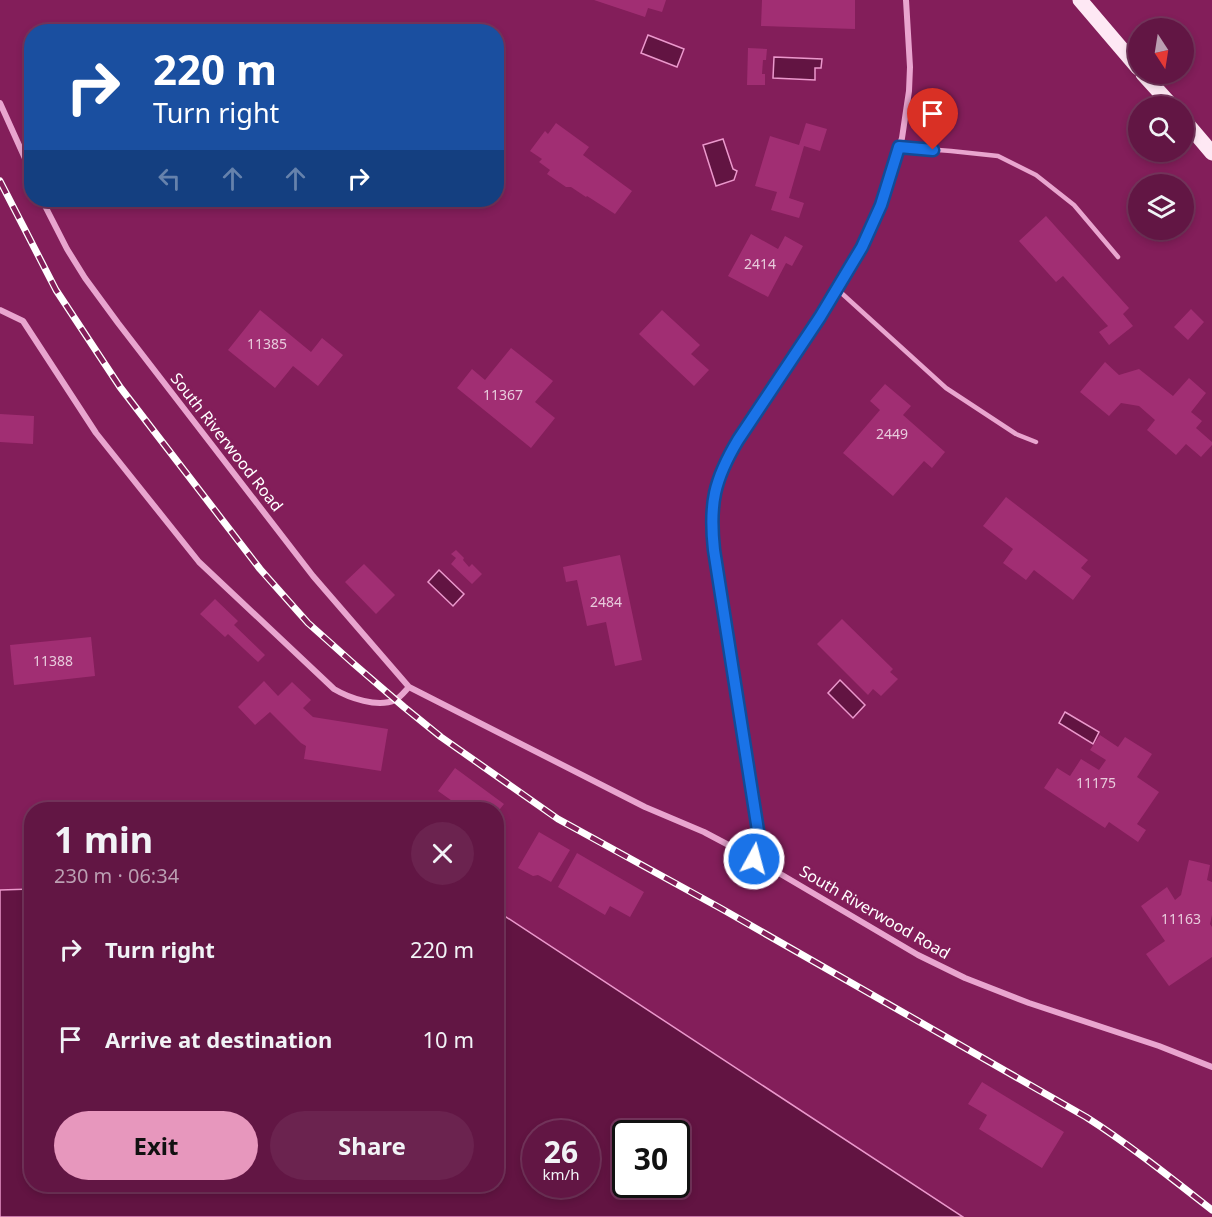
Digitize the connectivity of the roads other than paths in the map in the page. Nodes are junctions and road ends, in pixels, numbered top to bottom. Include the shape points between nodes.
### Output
1 (906, 0) edge
2 (1080, 0) edge
3 (1128, 56) edge
4 (1152, 84) edge
5 (1163, 96) edge
6 (0, 103) edge
7 (1194, 132) edge
8 (899, 147) junction
9 (1212, 153) edge
10 (24, 156) edge
11 (46, 207) edge
12 (1118, 257) dead end
13 (837, 289) junction
14 (0, 310) edge
15 (1036, 442) dead end
16 (410, 687) junction
17 (754, 859) junction
18 (1212, 1067) edge

1 - 8 street via 909,91
2 - 3 main road
4 - 5 main road
6 - 10 street
7 - 9 main road
8 - 12 lane via 998,156 1036,175 1074,205
8 - 13 street via 881,205
11 - 16 street, South Riverwood Road via 85,278 118,323 313,576
13 - 15 lane via 946,387 1016,434
13 - 17 street via 726,459 712,502 714,550 759,837
14 - 16 street via 24,321 96,433 199,562 334,689 380,703 396,700
16 - 17 street, South Riverwood Road
17 - 18 street, South Riverwood Road via 918,955 965,978

